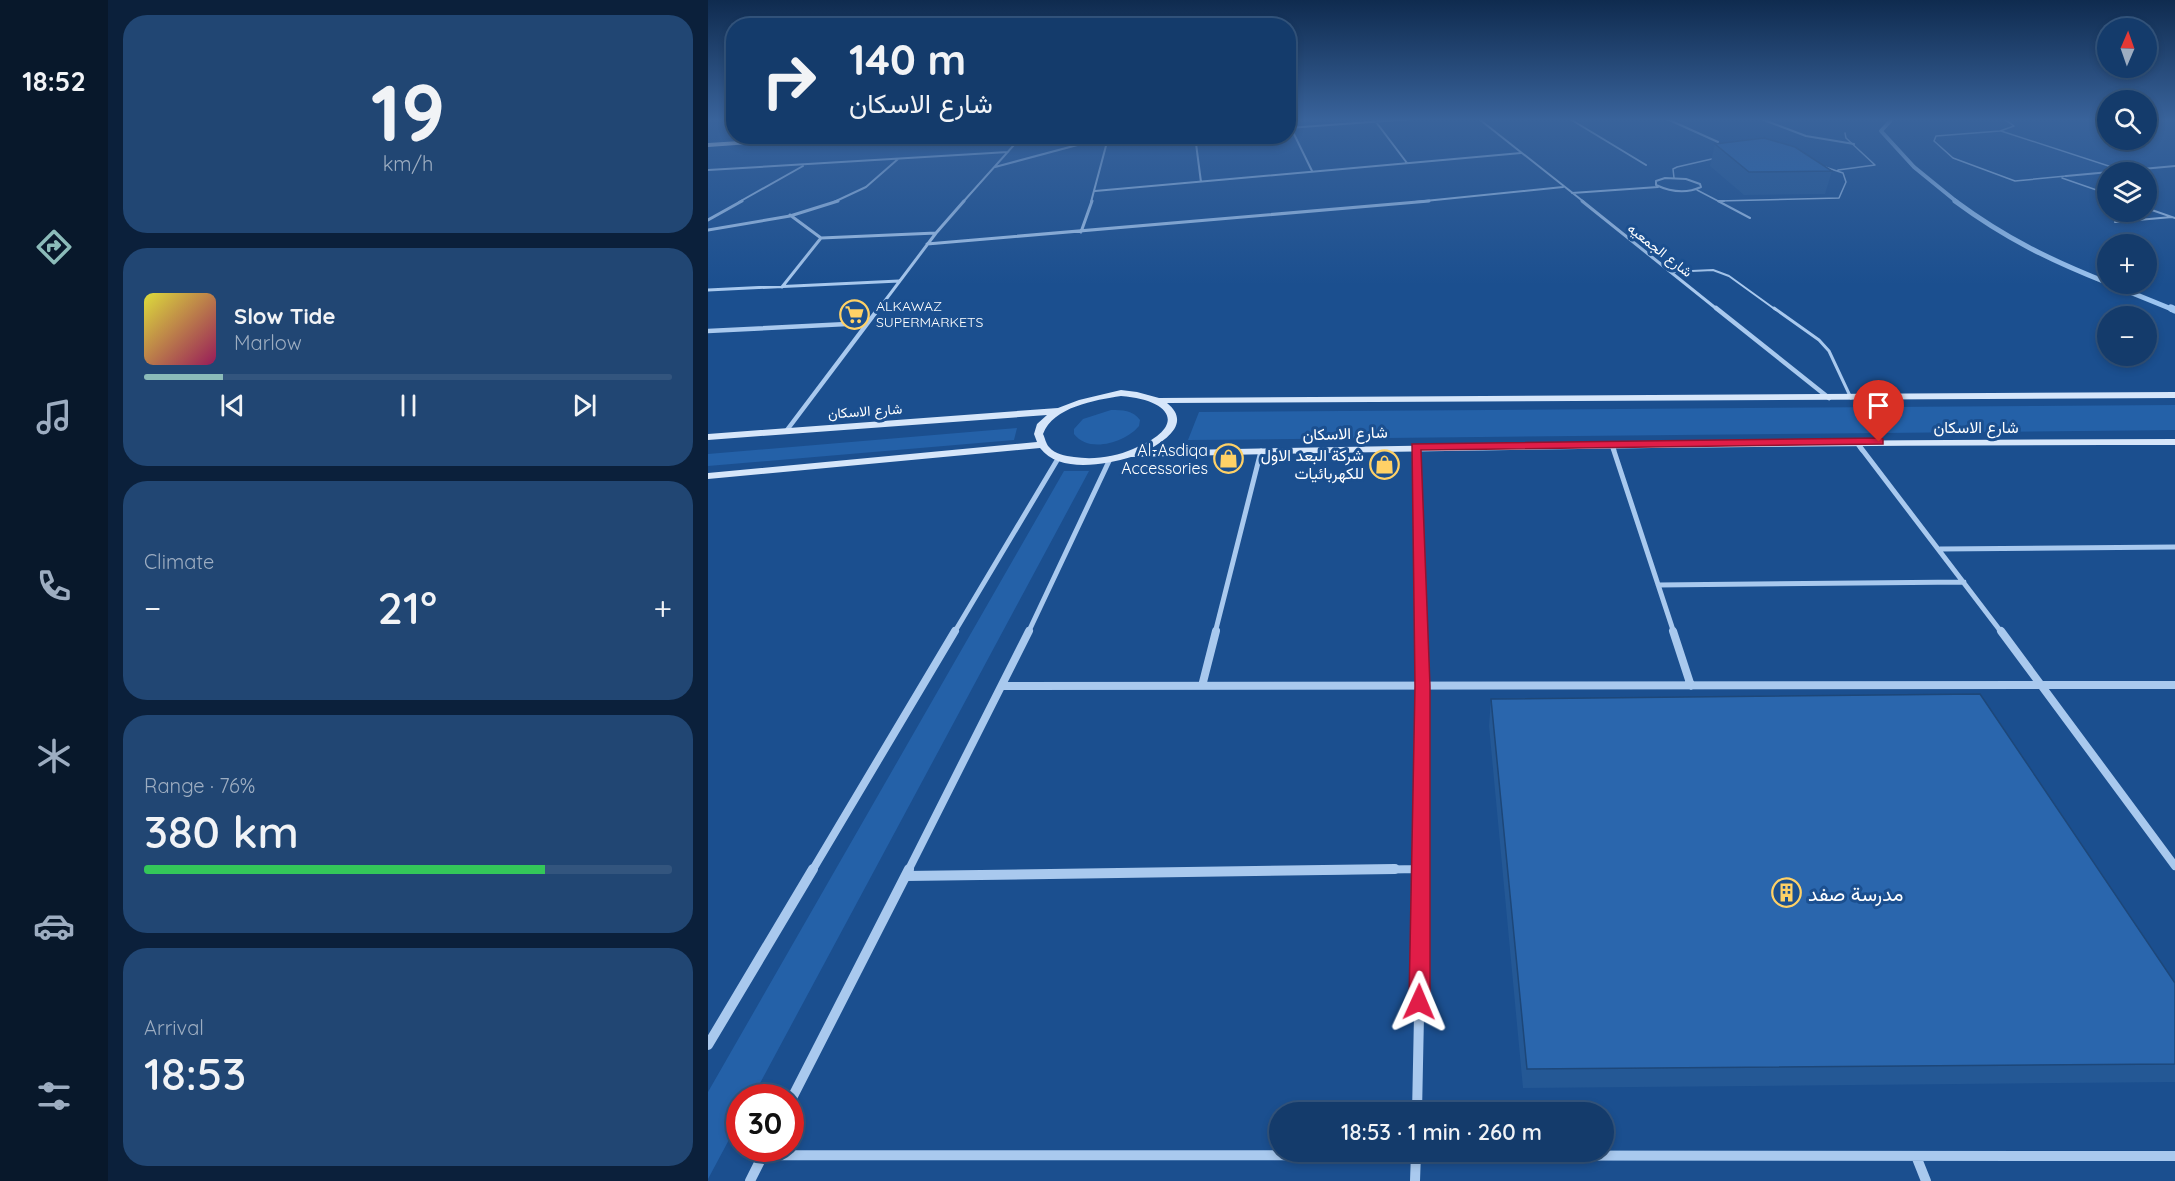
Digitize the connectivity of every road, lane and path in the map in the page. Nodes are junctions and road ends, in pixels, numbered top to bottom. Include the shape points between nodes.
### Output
1 (788, 174) edge
2 (880, 174) edge
3 (988, 174) edge
4 (1099, 174) edge
5 (1199, 174) edge
6 (1280, 174) edge
7 (1547, 174) edge
8 (1674, 174) edge
9 (1843, 174) edge
10 (1996, 174) edge
11 (2088, 174) edge
12 (2066, 176) joint
13 (2058, 177) junction
14 (1674, 178) junction
15 (1200, 182) junction
16 (1563, 187) junction
17 (1658, 187) junction
18 (1697, 190) junction
19 (2097, 190) edge
20 (1095, 191) junction
21 (1571, 193) junction
22 (1718, 201) junction
23 (2157, 212) edge
24 (789, 215) junction
25 (1750, 218) dead end
26 (2173, 218) edge
27 (2157, 219) edge
28 (708, 220) edge
29 (708, 230) edge
30 (1081, 232) junction
31 (936, 233) junction
32 (821, 238) junction
33 (927, 244) junction
34 (1671, 272) junction
35 (899, 280) junction
36 (782, 287) junction
37 (708, 290) edge
38 (867, 323) junction
39 (708, 331) edge
40 (2175, 395) edge
41 (1829, 398) junction
42 (1851, 398) junction
43 (1161, 400) junction
44 (1059, 411) junction
45 (787, 430) junction
46 (708, 437) edge
47 (1856, 442) junction
48 (2175, 442) edge
49 (1612, 444) junction
50 (1041, 445) junction
51 (1416, 447) junction
52 (1261, 451) junction
53 (1128, 454) junction
54 (1059, 457) junction
55 (1110, 459) junction
56 (708, 476) edge
57 (2175, 547) edge
58 (1940, 549) junction
59 (1964, 582) junction
60 (1658, 585) junction
61 (2041, 685) junction
62 (2175, 685) edge
63 (1003, 686) junction
64 (1202, 686) junction
65 (1422, 686) junction
66 (1691, 686) junction
67 (2174, 863) edge
68 (1422, 869) junction
69 (906, 876) junction
70 (708, 1045) edge
71 (799, 1084) edge
72 (1417, 1102) edge
73 (804, 1152) edge
74 (1269, 1154) edge
75 (1614, 1155) edge
76 (1916, 1156) junction
77 (2175, 1156) edge
78 (760, 1162) edge
79 (1416, 1162) edge
80 (750, 1181) edge
81 (1415, 1181) edge
82 (1926, 1181) edge

1 - 28 street
2 - 24 street via 865,187
3 - 31 street
4 - 20 street
5 - 15 street
6 - 15 street
7 - 16 street, شارع الجمعيه
8 - 14 lane
9 - 22 lane via 1846,182 1839,198
10 - 13 lane via 2015,181
11 - 12 street
12 - 13 lane
13 - 19 lane
14 - 17 street via 1656,181
14 - 18 street via 1698,183 1701,187
15 - 20 street
16 - 21 street, شارع الجمعيه
16 - 30 street
17 - 18 street via 1679,192
17 - 21 street
18 - 22 lane
20 - 30 street
21 - 34 street, شارع الجمعيه
22 - 25 lane
23 - 26 lane
24 - 29 street
24 - 32 street
26 - 27 lane
30 - 33 street
31 - 32 street
31 - 33 street
32 - 36 street
33 - 35 street
34 - 41 street, شارع الجمعيه
34 - 42 lane via 1713,270 1729,276 1819,340 1829,351
35 - 36 street
35 - 38 street
36 - 37 street
38 - 39 street
38 - 45 street
40 - 42 main road, شارع الاسكان
41 - 42 main road, شارع الاسكان
41 - 43 main road, شارع الاسكان
43 - 44 main road, شارع الاسكان via 1137,394 1104,395
43 - 53 main road via 1173,414 1167,431 1145,448
44 - 45 main road, شارع الاسكان
44 - 50 main road via 1041,428
45 - 46 main road, شارع الاسكان
47 - 48 main road, شارع الاسكان
47 - 49 main road, شارع الاسكان
47 - 58 street
49 - 51 main road, شارع الاسكان
49 - 60 street
50 - 54 main road
50 - 56 main road
51 - 52 main road, شارع الاسكان
51 - 65 street
52 - 53 main road, شارع الاسكان
52 - 64 street
53 - 55 main road
54 - 55 main road
54 - 70 street
55 - 63 street
57 - 58 street
58 - 59 street
59 - 60 street
59 - 61 street
60 - 66 street
61 - 62 street
61 - 66 street
61 - 67 street
63 - 64 street
63 - 69 street
64 - 65 street
65 - 66 street
65 - 68 street
68 - 69 street
68 - 72 street
69 - 71 street
73 - 74 street
75 - 76 street
76 - 77 street
76 - 82 street
78 - 80 street
79 - 81 street

